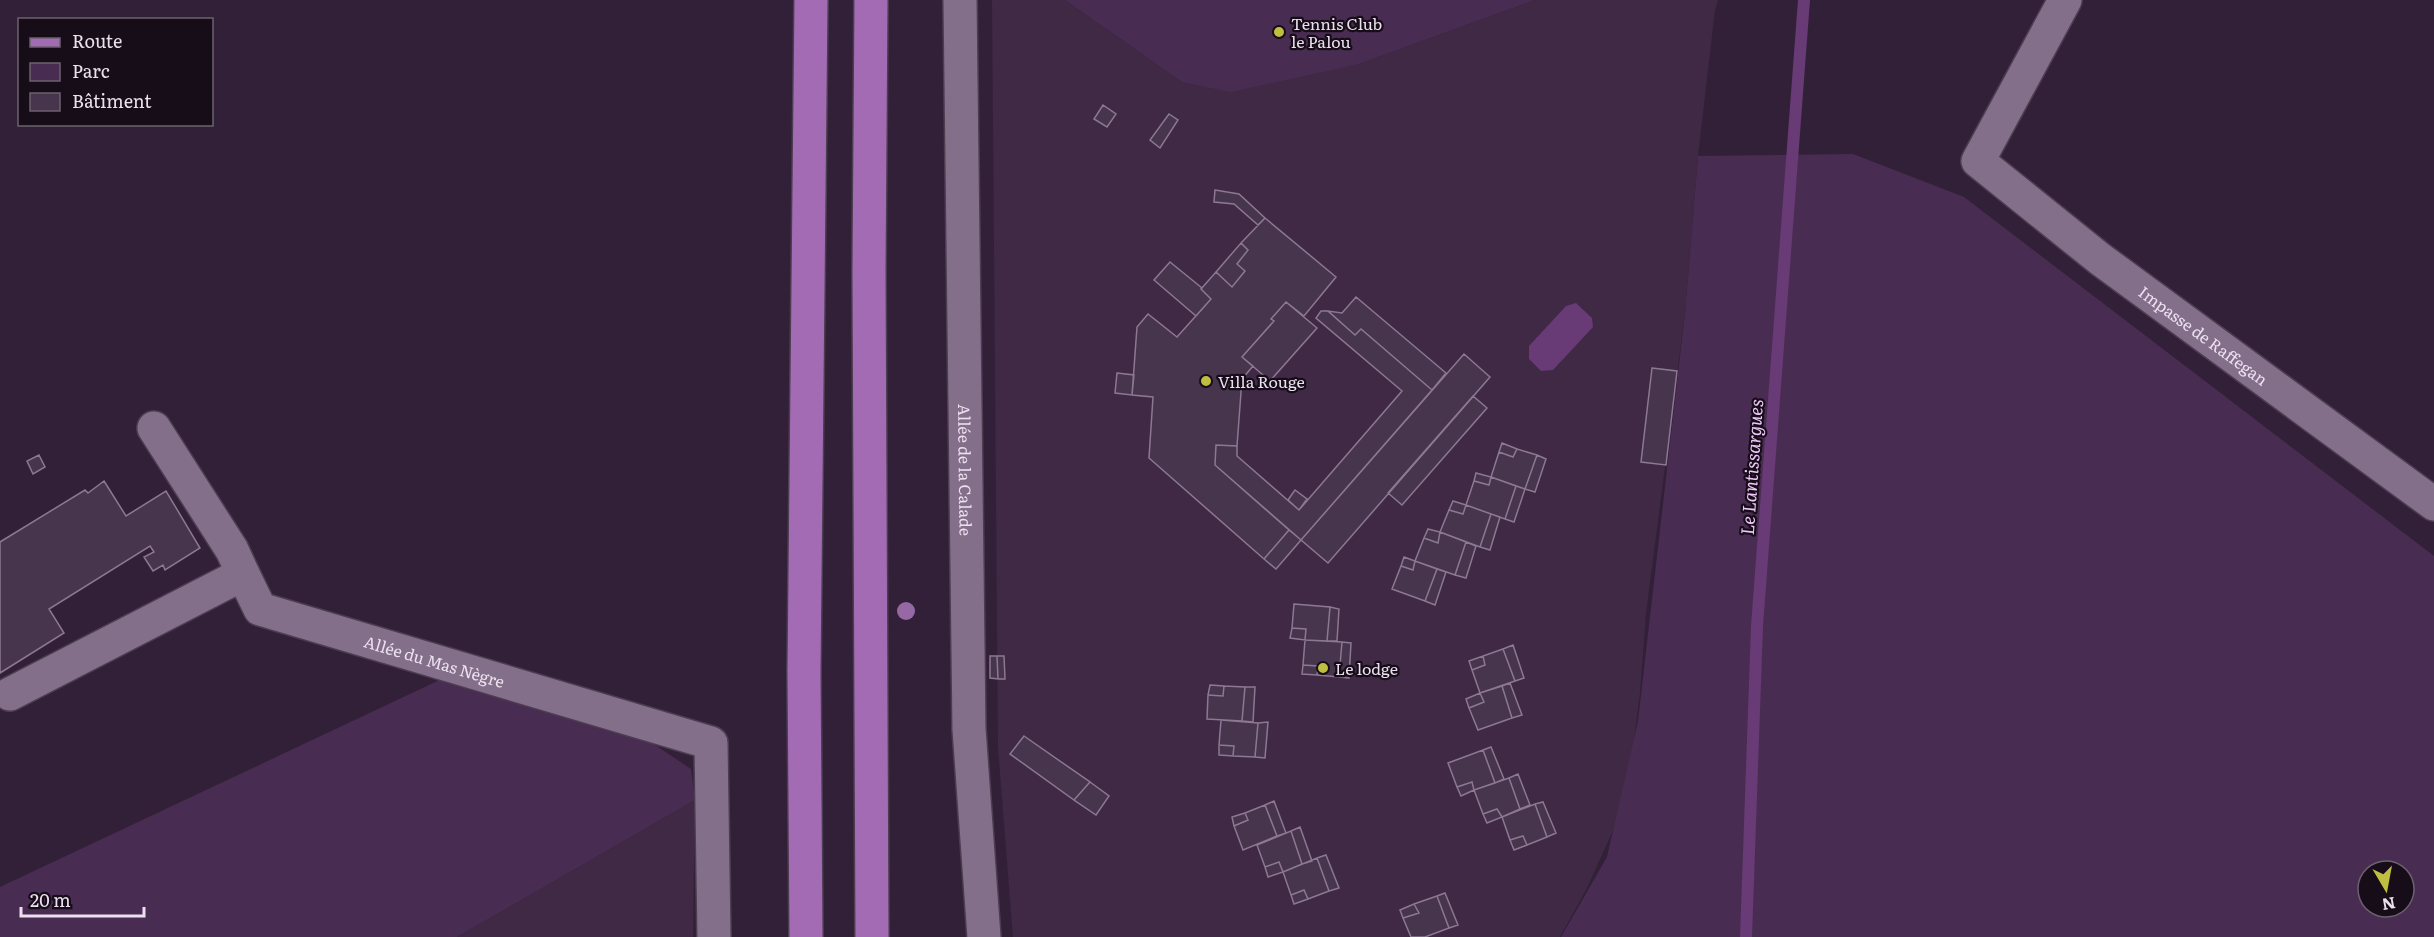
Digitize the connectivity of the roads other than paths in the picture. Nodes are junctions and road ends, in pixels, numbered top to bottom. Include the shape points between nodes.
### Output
1 (811, 0) edge
2 (871, 0) edge
3 (960, 0) edge
4 (2065, 0) edge
5 (154, 428) dead end
6 (2434, 504) edge
7 (243, 574) junction
8 (10, 694) dead end
9 (714, 937) edge
10 (807, 937) edge
11 (872, 937) edge
12 (984, 937) edge

1 - 10 main road via 804,671
2 - 11 main road
3 - 12 street, Allée de la Calade via 969,729
4 - 6 street, Impasse de Raffegan via 1978,161 2100,259
5 - 7 street, Allée du Mas Nègre via 232,550
7 - 8 street
7 - 9 street, Allée du Mas Nègre via 260,609 711,743

